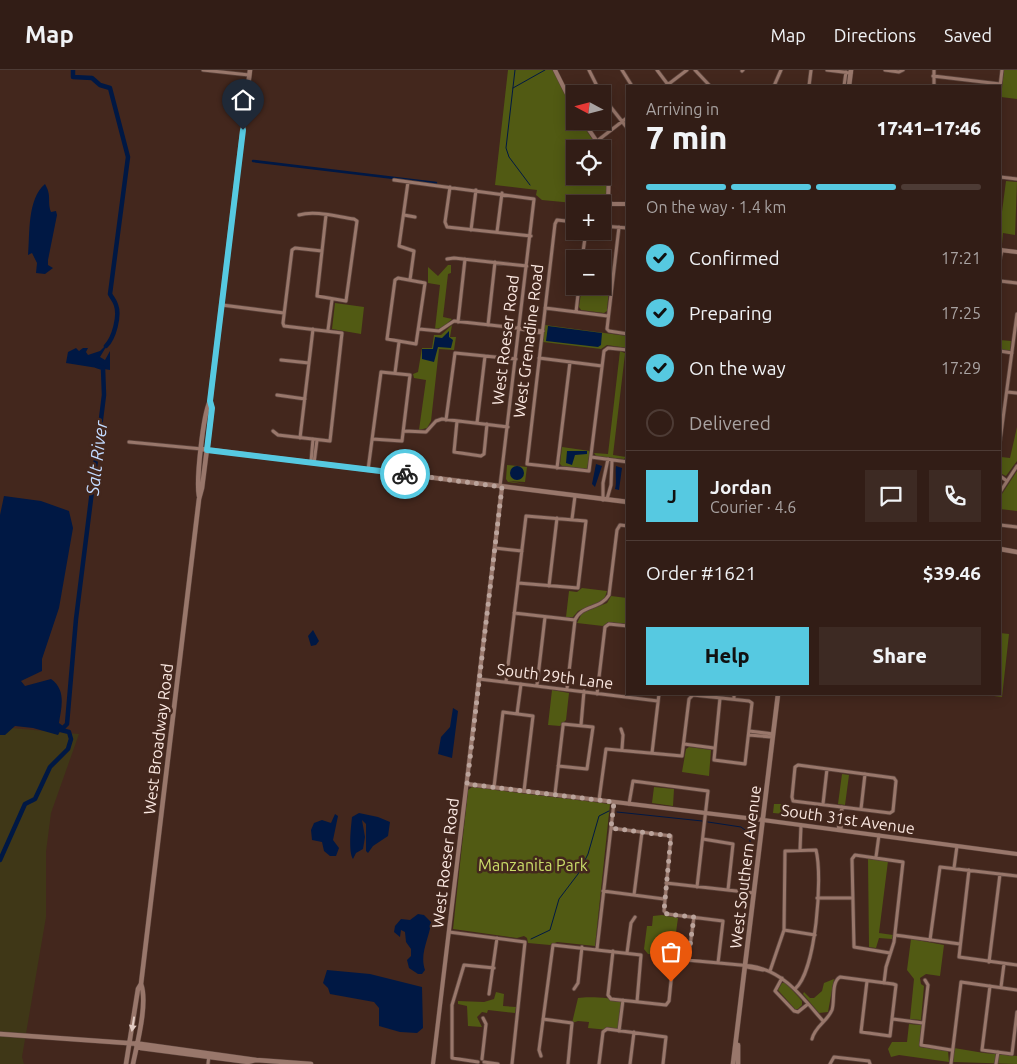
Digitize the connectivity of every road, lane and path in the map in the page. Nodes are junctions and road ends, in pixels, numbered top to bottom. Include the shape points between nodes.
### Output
1 (202, 70) edge
2 (211, 70) edge
3 (555, 70) edge
4 (589, 70) edge
5 (622, 70) edge
6 (658, 70) edge
7 (687, 70) edge
8 (695, 70) edge
9 (781, 70) edge
10 (811, 70) edge
11 (827, 70) edge
12 (885, 70) edge
13 (903, 70) edge
14 (934, 70) edge
15 (1002, 70) edge
16 (227, 71) edge
17 (848, 71) edge
18 (250, 72) edge
19 (933, 76) junction
20 (597, 85) edge
21 (631, 85) edge
22 (667, 85) edge
23 (669, 85) edge
24 (709, 85) edge
25 (774, 85) edge
26 (809, 85) edge
27 (844, 85) edge
28 (849, 85) edge
29 (934, 85) edge
30 (1000, 85) edge
31 (566, 92) edge
32 (611, 108) edge
33 (626, 118) edge
34 (621, 122) junction
35 (626, 128) edge
36 (598, 140) edge
37 (1001, 177) edge
38 (1017, 179) edge
39 (394, 180) dead end
40 (408, 182) junction
41 (609, 185) edge
42 (450, 187) junction
43 (476, 190) junction
44 (502, 193) junction
45 (626, 204) edge
46 (299, 215) dead end
47 (404, 215) junction
48 (326, 216) junction
49 (415, 217) dead end
50 (566, 222) edge
51 (611, 227) edge
52 (619, 227) junction
53 (626, 228) edge
54 (471, 230) junction
55 (497, 232) junction
56 (531, 236) junction
57 (1001, 250) edge
58 (322, 251) junction
59 (1017, 252) edge
60 (447, 259) dead end
61 (465, 259) junction
62 (495, 262) junction
63 (527, 266) junction
64 (410, 280) junction
65 (1001, 281) edge
66 (1017, 283) edge
67 (578, 295) edge
68 (332, 300) junction
69 (222, 305) junction
70 (545, 308) junction
71 (576, 312) junction
72 (284, 313) junction
73 (1017, 314) edge
74 (608, 316) junction
75 (458, 322) junction
76 (488, 325) junction
77 (313, 329) junction
78 (419, 329) junction
79 (519, 329) junction
80 (328, 330) junction
81 (542, 332) junction
82 (626, 334) edge
83 (399, 342) junction
84 (626, 350) edge
85 (1001, 351) edge
86 (1012, 353) junction
87 (485, 356) junction
88 (539, 358) junction
89 (516, 359) junction
90 (281, 360) dead end
91 (570, 362) junction
92 (309, 363) junction
93 (602, 366) junction
94 (395, 373) junction
95 (1007, 392) junction
96 (1017, 394) edge
97 (277, 395) dead end
98 (305, 399) junction
99 (446, 420) junction
100 (457, 421) junction
101 (476, 423) junction
102 (488, 424) junction
103 (508, 427) junction
104 (273, 431) dead end
105 (404, 431) junction
106 (1001, 434) edge
107 (300, 438) junction
108 (315, 439) junction
109 (372, 439) junction
110 (129, 442) dead end
111 (204, 450) junction
112 (591, 457) junction
113 (610, 460) junction
114 (626, 462) edge
115 (312, 463) junction
116 (1017, 466) edge
117 (557, 468) junction
118 (368, 470) junction
119 (1001, 477) edge
120 (1007, 480) junction
121 (501, 487) junction
122 (1001, 490) edge
123 (575, 496) junction
124 (605, 500) junction
125 (626, 502) edge
126 (557, 517) junction
127 (572, 519) junction
128 (1001, 525) edge
129 (626, 526) edge
130 (1017, 527) edge
131 (494, 548) junction
132 (1001, 550) edge
133 (522, 551) junction
134 (1017, 552) edge
135 (518, 583) junction
136 (549, 586) junction
137 (514, 613) junction
138 (545, 617) junction
139 (575, 620) junction
140 (626, 626) edge
141 (479, 679) junction
142 (506, 682) junction
143 (521, 684) junction
144 (537, 686) junction
145 (567, 689) junction
146 (584, 692) junction
147 (597, 694) junction
148 (659, 695) edge
149 (704, 695) edge
150 (734, 695) edge
151 (778, 695) edge
152 (628, 696) edge
153 (720, 698) junction
154 (734, 699) junction
155 (658, 701) junction
156 (517, 714) junction
157 (581, 725) junction
158 (621, 730) dead end
159 (749, 733) junction
160 (773, 736) junction
161 (684, 744) junction
162 (714, 748) junction
163 (622, 749) junction
164 (652, 753) junction
165 (558, 766) junction
166 (826, 769) junction
167 (865, 774) junction
168 (467, 784) junction
169 (494, 787) junction
170 (524, 791) junction
171 (554, 794) junction
172 (599, 800) junction
173 (614, 802) junction
174 (629, 804) junction
175 (823, 804) junction
176 (842, 807) junction
177 (861, 809) junction
178 (706, 813) junction
179 (762, 820) junction
180 (801, 825) junction
181 (611, 828) junction
182 (839, 830) junction
183 (642, 832) junction
184 (879, 835) junction
185 (703, 839) junction
186 (957, 846) junction
187 (800, 850) junction
188 (1017, 854) edge
189 (876, 857) junction
190 (954, 868) junction
191 (969, 870) junction
192 (1000, 874) junction
193 (1017, 876) edge
194 (666, 883) junction
195 (697, 887) junction
196 (728, 890) junction
197 (603, 891) junction
198 (754, 894) junction
199 (634, 895) junction
200 (664, 898) junction
201 (817, 898) junction
202 (853, 898) junction
203 (635, 917) dead end
204 (694, 917) junction
205 (784, 930) junction
206 (449, 932) junction
207 (815, 935) junction
208 (895, 935) junction
209 (498, 938) junction
210 (930, 940) junction
211 (960, 944) junction
212 (582, 947) junction
213 (597, 949) junction
214 (613, 951) junction
215 (627, 953) junction
216 (890, 953) junction
217 (688, 960) junction
218 (990, 962) junction
219 (718, 964) junction
220 (1004, 964) junction
221 (1017, 965) edge
222 (746, 967) junction
223 (494, 968) junction
224 (770, 971) junction
225 (782, 978) junction
226 (925, 980) dead end
227 (867, 981) junction
228 (884, 983) junction
229 (141, 984) junction
230 (990, 986) junction
231 (1001, 988) junction
232 (574, 989) dead end
233 (795, 989) junction
234 (1017, 990) edge
235 (490, 994) dead end
236 (623, 1000) junction
237 (637, 1002) junction
238 (808, 1004) junction
239 (1017, 1012) edge
240 (483, 1018) dead end
241 (543, 1019) junction
242 (893, 1019) junction
243 (823, 1021) junction
244 (923, 1023) junction
245 (619, 1030) junction
246 (634, 1032) junction
247 (0, 1034) edge
248 (1016, 1035) edge
249 (812, 1039) dead end
250 (130, 1044) junction
251 (737, 1044) junction
252 (136, 1045) junction
253 (951, 1050) junction
254 (998, 1052) junction
255 (541, 1056) dead end
256 (208, 1059) edge
257 (481, 1062) edge
258 (286, 1063) edge
259 (870, 1063) edge
260 (126, 1064) edge
261 (133, 1064) edge
262 (311, 1064) edge
263 (433, 1064) edge
264 (498, 1064) edge
265 (512, 1064) edge
266 (568, 1064) edge
267 (599, 1064) edge
268 (630, 1064) edge
269 (664, 1064) edge
270 (733, 1064) edge
271 (738, 1064) edge
272 (830, 1064) edge
273 (951, 1064) edge
274 (996, 1064) edge

1 - 2 street
2 - 16 street
3 - 31 street
4 - 20 street
5 - 21 street
6 - 22 street
7 - 23 street
8 - 24 street
9 - 25 street
10 - 26 street
11 - 17 street
12 - 13 street
14 - 19 street
15 - 30 street
16 - 18 street
17 - 27 street
17 - 28 main road
18 - 69 main road, West Broadway Road
19 - 29 street
19 - 30 street
32 - 34 street
33 - 34 street
34 - 35 street
34 - 36 street
37 - 38 street
39 - 40 street
40 - 42 street
40 - 47 street
41 - 45 street via 608,201
42 - 43 street
42 - 54 street via 446,227
43 - 44 street
43 - 54 street
44 - 55 street
44 - 56 street, West Roeser Road via 533,197
46 - 48 street
47 - 49 street
47 - 64 street via 400,247 414,250
48 - 58 street
48 - 68 street via 357,221 346,301
50 - 70 street, West Grenadine Road via 556,222
51 - 52 street
52 - 53 street
52 - 74 street
54 - 55 street
55 - 56 street
56 - 63 street, West Roeser Road
57 - 59 street
58 - 68 street via 317,297
58 - 72 street via 292,250
60 - 61 street
61 - 62 street
61 - 75 street
62 - 63 street
62 - 76 street
63 - 79 street, West Roeser Road
64 - 78 street via 424,282
64 - 83 street via 396,278 387,340
65 - 66 street
67 - 71 street
68 - 80 street
69 - 72 street
69 - 111 main road, West Broadway Road via 210,401 212,408
70 - 71 street
70 - 81 street, West Grenadine Road
71 - 74 street
72 - 77 street via 284,326
73 - 86 street
74 - 82 street via 607,330
75 - 76 street
75 - 78 street via 450,322 437,332
76 - 79 street
77 - 80 street
77 - 92 street
78 - 83 street via 416,344
79 - 81 street
79 - 89 street, West Roeser Road
80 - 108 street via 342,333 330,441
81 - 88 street, West Grenadine Road
83 - 94 street
84 - 93 street via 605,348
85 - 86 street
86 - 95 street
87 - 89 street
87 - 99 street via 455,353
87 - 101 street
88 - 91 street
88 - 117 street, West Grenadine Road via 527,464
89 - 103 street, West Roeser Road
90 - 92 street
91 - 93 street
91 - 117 street
92 - 98 street
93 - 112 street
94 - 105 street via 411,375
94 - 109 street via 382,372
95 - 96 street
95 - 106 street
97 - 98 street
98 - 107 street
99 - 100 street
99 - 105 street via 436,421 426,432
100 - 101 street
100 - 102 street via 454,452 483,456
101 - 102 street
102 - 103 street
103 - 121 street, West Roeser Road
104 - 107 street via 278,435
105 - 109 street via 401,443
107 - 108 street
108 - 115 street
109 - 118 street
110 - 111 street
111 - 115 main road
111 - 229 main road, West Broadway Road via 197,487 199,497
112 - 113 street
112 - 117 street via 589,471
113 - 114 street
113 - 124 street via 611,484
113 - 124 street via 603,483
115 - 118 main road
116 - 120 street
118 - 121 main road
119 - 120 street
120 - 122 street
121 - 123 main road
121 - 131 street, West Roeser Road
123 - 124 main road
123 - 127 street
124 - 125 main road
126 - 127 street
126 - 133 street via 527,514
126 - 136 street
127 - 136 street via 586,521 578,588
128 - 130 street
129 - 139 street via 618,527 609,595 602,603 581,611
131 - 133 street
131 - 141 street, West Roeser Road
132 - 134 main road
133 - 135 street
135 - 136 street
135 - 137 street
137 - 138 street
137 - 142 street
138 - 139 street
138 - 144 street
139 - 145 street
140 - 147 street via 607,624
141 - 142 street, South 29th Lane
141 - 168 street, West Roeser Road
142 - 143 street, South 29th Lane
143 - 144 street, South 29th Lane
143 - 156 street
144 - 145 street, South 29th Lane
145 - 146 street, South 29th Lane
146 - 147 street, South 29th Lane
146 - 157 street
147 - 152 street, South 29th Lane
148 - 155 street
149 - 153 street
149 - 161 street via 690,696
150 - 154 street
151 - 160 main road, West Southern Avenue
152 - 155 street, South 29th Lane
153 - 154 street
153 - 162 street
154 - 159 street via 752,703
155 - 164 street
156 - 169 street via 503,712
156 - 170 street via 533,716
157 - 165 street via 563,724
157 - 165 street via 593,727 587,769
158 - 163 street
159 - 160 street
159 - 162 street via 745,764 714,760
160 - 179 main road, West Southern Avenue
161 - 162 street
161 - 164 street via 682,756
163 - 164 street
163 - 172 street via 606,749
165 - 171 street
166 - 167 street
166 - 175 street
166 - 175 street via 796,766 792,799
167 - 177 street
167 - 177 street via 896,779 892,813
168 - 169 street, South 31st Avenue
168 - 206 street, West Roeser Road
169 - 170 street, South 31st Avenue
170 - 171 street, South 31st Avenue
171 - 172 street, South 31st Avenue
172 - 173 street, South 31st Avenue
173 - 174 street, South 31st Avenue
173 - 181 street
174 - 178 street, South 31st Avenue
174 - 178 street via 632,782 708,791
175 - 176 street
176 - 177 street
176 - 182 street
178 - 179 street, South 31st Avenue
178 - 185 street
179 - 180 street, South 31st Avenue
179 - 198 main road, West Southern Avenue
180 - 182 street, South 31st Avenue
180 - 187 street
181 - 183 street
181 - 197 street
182 - 184 street, South 31st Avenue
183 - 194 street via 671,836
183 - 199 street
184 - 186 street, South 31st Avenue
184 - 189 street
185 - 195 street
185 - 196 street via 732,843
186 - 188 street, South 31st Avenue
186 - 190 street
187 - 201 street via 816,850
187 - 205 street via 785,850
189 - 202 street via 853,856
189 - 208 street via 903,862
190 - 191 street
190 - 210 street via 940,867
191 - 192 street
191 - 211 street
192 - 193 street
192 - 218 street
194 - 195 street
194 - 200 street
195 - 196 street
196 - 198 street
197 - 199 street
197 - 213 street
198 - 222 main road, West Southern Avenue
199 - 200 street
200 - 204 street via 664,912
201 - 202 street
201 - 207 street
202 - 216 street via 854,947
203 - 215 street via 631,923
204 - 217 street
204 - 219 street via 723,922
205 - 207 street
205 - 224 street
206 - 209 street
206 - 263 street, West Roeser Road
207 - 233 street via 804,979
208 - 210 street
208 - 216 street
209 - 223 street
209 - 265 street via 525,941
210 - 211 street
211 - 218 street via 959,957
212 - 213 street
212 - 232 street via 578,984
212 - 241 street via 553,945
213 - 214 street
214 - 215 street
214 - 236 street via 608,998
215 - 237 street via 641,955
216 - 228 street
217 - 219 street
217 - 237 street via 674,960 667,1004
218 - 220 street
219 - 222 street
220 - 221 street
220 - 231 street
222 - 224 street
222 - 251 main road, West Southern Avenue
223 - 235 street
223 - 257 street via 464,965 452,1005 452,1058
224 - 225 street
225 - 233 street
225 - 238 street via 775,989 796,1013
226 - 244 street via 928,985
227 - 228 street
227 - 242 street via 861,1032 890,1036
227 - 243 street via 837,978 832,1009
228 - 242 street via 896,985
229 -> 250 main road, West Broadway Road
229 - 252 main road, West Broadway Road via 144,991
230 - 231 street
230 - 253 street via 961,982
230 - 254 street via 982,1050
231 - 234 street
233 - 238 street
236 - 237 street
236 - 245 street
238 - 243 street
239 - 248 street
240 - 257 street via 486,1024
241 - 255 street
241 - 266 street via 572,1023
242 - 244 street
243 - 249 street via 816,1027
244 - 253 street via 921,1045
245 - 246 street
245 - 267 street via 605,1030
246 - 268 street
246 - 269 street via 666,1037
247 - 250 main road
248 - 254 street via 1012,1054
250 - 252 main road
250 - 260 main road, West Broadway Road
251 - 270 main road, West Southern Avenue
251 - 271 main road, West Southern Avenue
252 - 256 main road
252 - 261 main road, West Broadway Road
253 - 273 street
254 - 274 street
256 - 258 main road
257 - 264 street
258 - 262 main road
259 - 272 street via 832,1057

